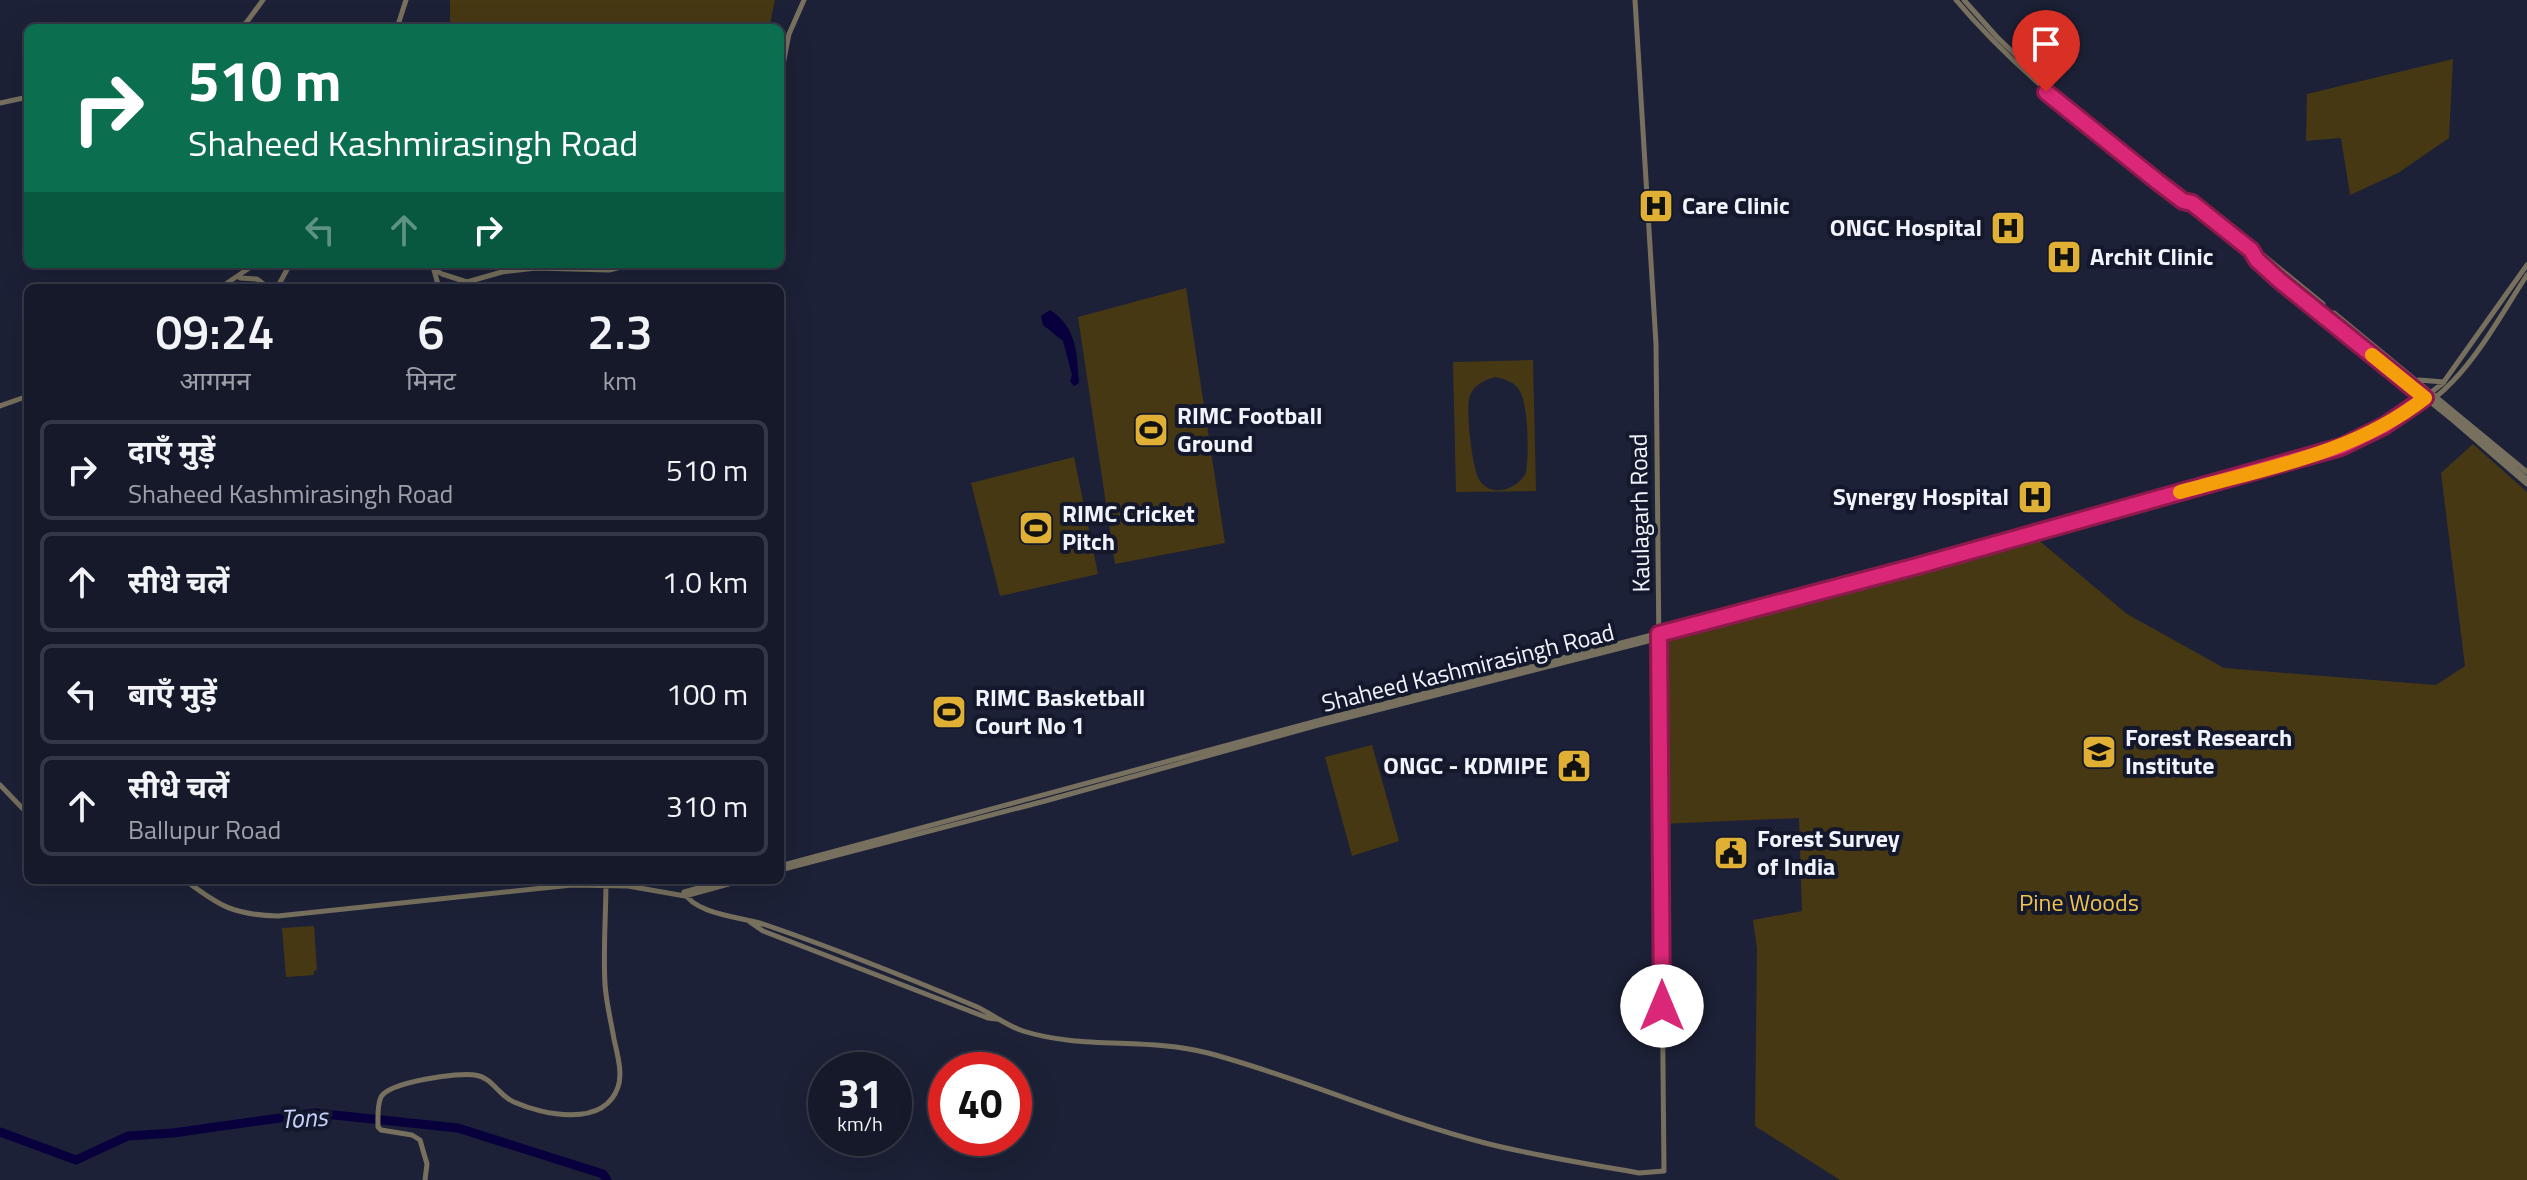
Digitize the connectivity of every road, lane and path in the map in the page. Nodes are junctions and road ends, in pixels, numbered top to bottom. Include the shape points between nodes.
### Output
1 (263, 0) edge
2 (406, 0) edge
3 (804, 0) edge
4 (1635, 0) edge
5 (1956, 0) edge
6 (1964, 0) edge
7 (244, 24) edge
8 (398, 24) edge
9 (784, 60) edge
10 (24, 98) edge
11 (0, 103) edge
12 (2184, 198) junction
13 (2251, 250) junction
14 (2527, 265) edge
15 (249, 268) edge
16 (536, 268) edge
17 (536, 268) edge
18 (617, 268) edge
19 (433, 269) joint
20 (2527, 275) edge
21 (235, 278) junction
22 (467, 282) junction
23 (226, 284) edge
24 (264, 284) edge
25 (438, 284) edge
26 (465, 284) edge
27 (2418, 380) junction
28 (2444, 382) junction
29 (24, 397) edge
30 (2431, 397) junction
31 (0, 406) edge
32 (2527, 472) edge
33 (2527, 482) edge
34 (1659, 636) junction
35 (0, 785) edge
36 (24, 810) edge
37 (784, 867) edge
38 (191, 884) edge
39 (583, 884) edge
40 (606, 884) edge
41 (618, 884) edge
42 (714, 884) edge
43 (726, 884) edge
44 (683, 894) junction
45 (425, 1180) edge

1 - 7 street
2 - 8 street
3 - 9 street
4 - 34 street, Kaulagarh Road via 1656,344
5 - 12 street via 2036,84
6 - 12 street via 2041,79
10 - 11 street
12 - 13 street
13 - 27 street
13 - 30 street via 2279,280
13 - 33 street via 2477,434
14 - 28 street
15 - 21 street
16 - 18 street
17 - 22 street
19 - 22 street
19 - 25 street
20 - 30 street via 2457,376
21 - 23 street
21 - 24 street via 247,276
22 - 26 street
27 - 28 street
27 - 30 street
28 - 30 street
29 - 31 street
30 - 32 street
30 - 33 street
30 - 34 street, Shaheed Kashmirasingh Road via 2366,436 2323,452
30 - 34 street, Shaheed Kashmirasingh Road via 2374,437 2337,453 1832,595
34 - 37 street, Shaheed Kashmirasingh Road
34 - 44 street, Kaulagarh Road via 1664,1171 1639,1173 1486,1143 1196,1050 1096,1043 1020,1030 973,1005 764,924 693,903
35 - 36 street
38 - 39 street via 223,907 278,916
40 - 45 street via 605,986 619,1082 612,1098 585,1114 563,1115 513,1102 474,1074 398,1086 381,1098 377,1125 420,1140
41 - 44 street
42 - 44 street
43 - 44 street

